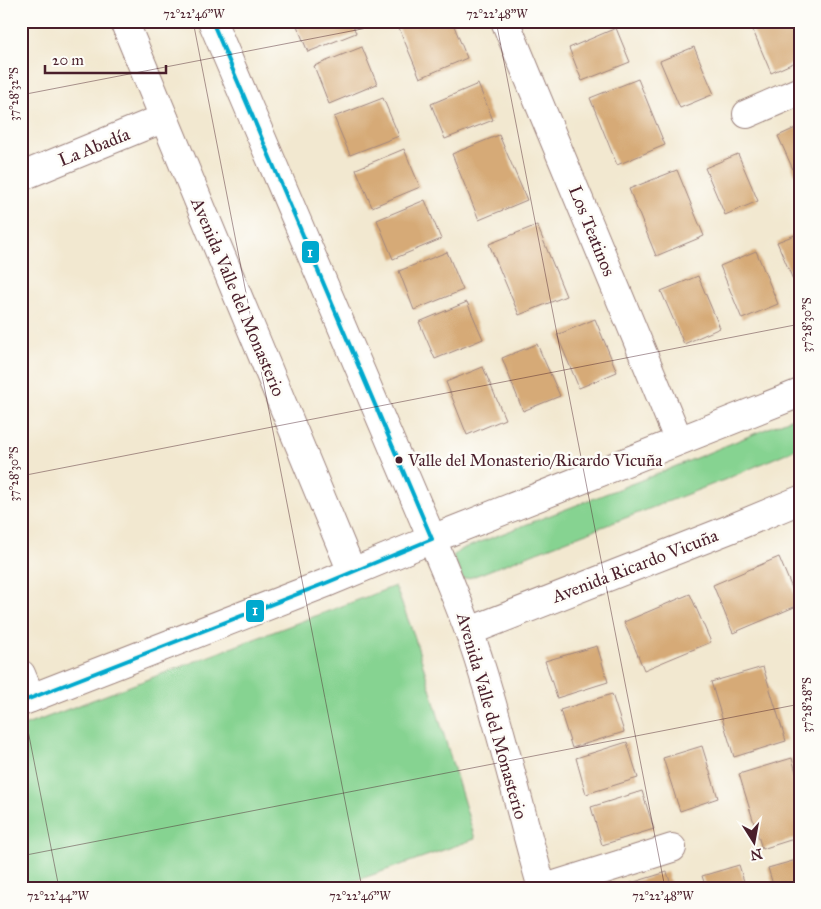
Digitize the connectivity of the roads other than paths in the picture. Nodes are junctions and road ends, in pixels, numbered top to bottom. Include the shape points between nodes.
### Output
1 (124, 21) edge
2 (212, 21) edge
3 (505, 21) edge
4 (800, 91) edge
5 (747, 114) dead end
6 (164, 118) junction
7 (25, 175) dead end
8 (800, 393) edge
9 (679, 442) junction
10 (800, 500) edge
11 (432, 539) junction
12 (352, 572) junction
13 (470, 631) junction
14 (25, 691) edge
15 (672, 848) dead end
16 (544, 888) edge

1 - 6 street, Avenida Valle del Monasterio
2 - 11 street, Avenida Valle del Monasterio
3 - 9 street, Los Teatinos
4 - 5 street
6 - 7 street, La Abadía
6 - 12 street, Avenida Valle del Monasterio
8 - 9 street
9 - 11 street
10 - 13 street, Avenida Ricardo Vicuña
11 - 12 street
11 - 13 street, Avenida Valle del Monasterio
12 - 14 street
13 - 16 street, Avenida Valle del Monasterio
15 - 16 street

